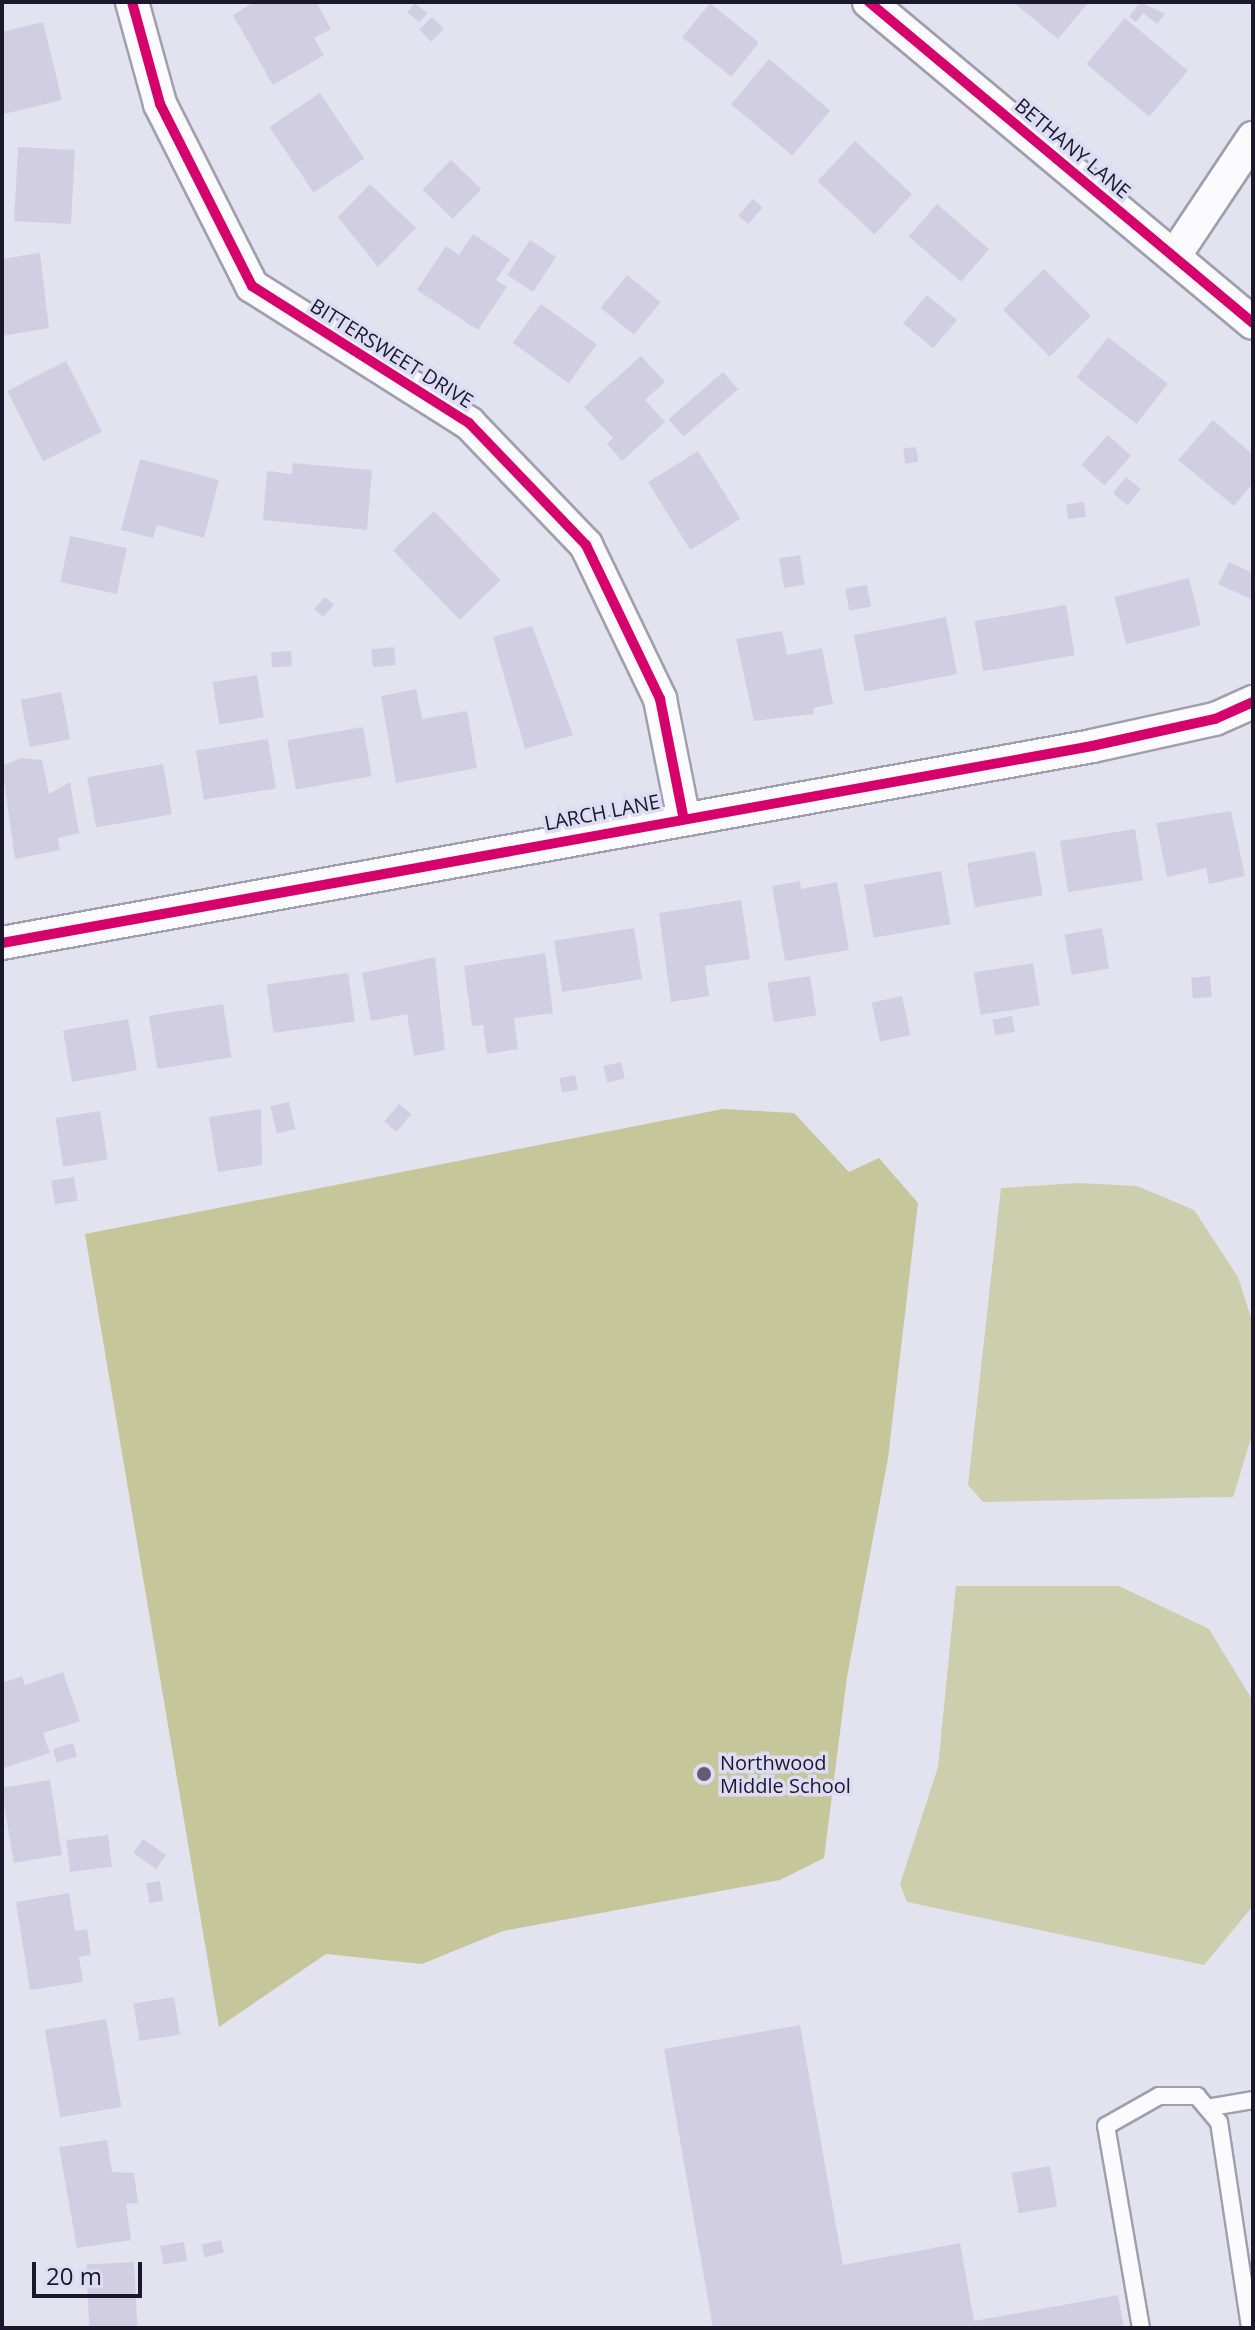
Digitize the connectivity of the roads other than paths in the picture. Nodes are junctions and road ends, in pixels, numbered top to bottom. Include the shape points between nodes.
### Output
1 (132, 2) edge
2 (869, 2) edge
3 (1253, 138) edge
4 (1175, 255) junction
5 (1253, 323) edge
6 (1253, 702) edge
7 (683, 815) junction
8 (2, 943) edge
9 (1253, 2100) edge
10 (1212, 2107) junction
11 (1141, 2328) edge
12 (1250, 2328) edge

1 - 7 street, BITTERSWEET DRIVE via 160,104 252,286 469,423 586,545 660,699
2 - 4 street, BETHANY LANE
3 - 4 street
4 - 5 street, BETHANY LANE
6 - 7 street, LARCH LANE via 1215,719 1092,746
7 - 8 street, LARCH LANE
9 - 10 lane
10 - 11 lane via 1197,2096 1159,2096 1106,2126
10 - 12 lane

